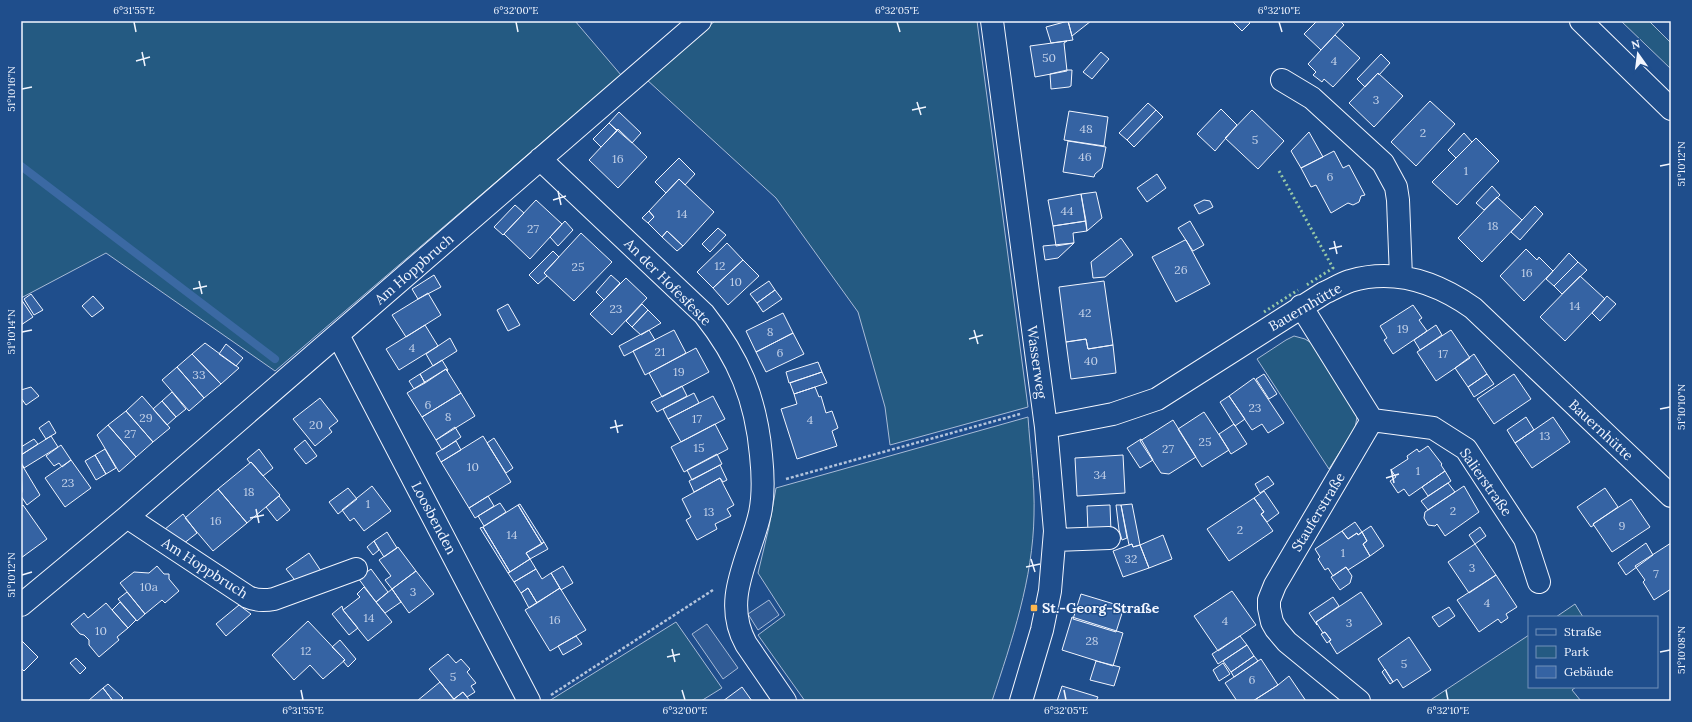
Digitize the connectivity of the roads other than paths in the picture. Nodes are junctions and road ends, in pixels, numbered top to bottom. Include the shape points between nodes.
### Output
1 (700, 21) edge
2 (992, 21) edge
3 (1581, 21) edge
4 (1282, 80) dead end
5 (1671, 109) edge
6 (540, 158) junction
7 (1401, 277) junction
8 (1301, 306) junction
9 (338, 335) junction
10 (1045, 417) junction
11 (1372, 420) junction
12 (1671, 496) edge
13 (127, 517) junction
14 (1109, 538) dead end
15 (1055, 540) junction
16 (356, 569) dead end
17 (1539, 582) dead end
18 (21, 605) edge
19 (538, 700) edge
20 (785, 701) edge
21 (1021, 701) edge
22 (1359, 701) edge

1 - 6 street, Am Hoppbruch
2 - 10 street, Wasserweg
3 - 5 street
4 - 7 street via 1312,98 1383,164 1390,175 1396,187 1398,200
6 - 9 street, Am Hoppbruch
6 - 20 street, An der Hofesfeste via 704,314 720,334 740,368 752,400 760,437 763,485 759,515 736,599 738,627 746,644
7 - 8 street, Bauernhütte via 1375,276 1349,282
7 - 12 street, Bauernhütte via 1434,285 1472,308
8 - 10 street, Bauernhütte via 1157,399 1113,414
8 - 11 street
9 - 13 street, Am Hoppbruch
9 - 19 street, Loosbenden
10 - 15 street, Wasserweg
11 - 17 street, Salierstraße via 1433,428 1466,449 1525,539
11 - 22 street, Stauferstraße via 1275,585 1269,600 1272,622 1287,642
13 - 16 street, Am Hoppbruch via 256,600 274,599
13 - 18 street, Am Hoppbruch
14 - 15 street
15 - 21 street, Wasserweg via 1050,591 1042,630

